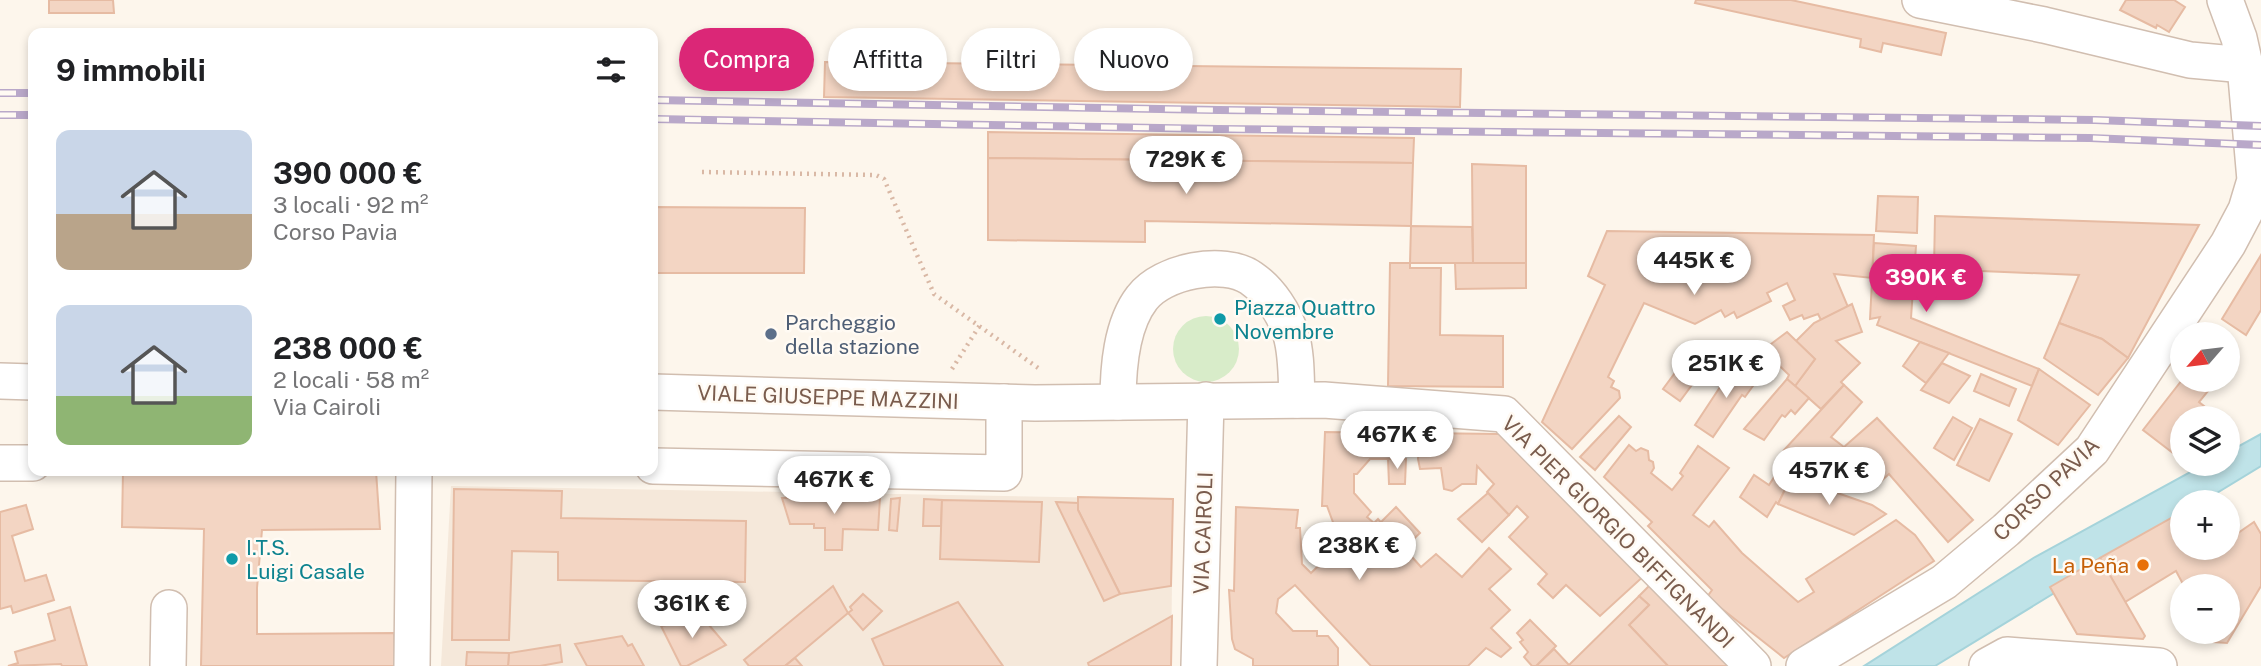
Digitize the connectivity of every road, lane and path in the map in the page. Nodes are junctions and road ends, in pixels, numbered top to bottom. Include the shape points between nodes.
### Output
1 (1920, 0) edge
2 (2225, 0) edge
3 (2046, 12) edge
4 (2245, 65) junction
5 (702, 172) dead end
6 (0, 381) edge
7 (28, 382) edge
8 (658, 392) edge
9 (1034, 397) junction
10 (1206, 400) junction
11 (1297, 400) junction
12 (1118, 401) junction
13 (0, 463) edge
14 (28, 463) edge
15 (658, 466) edge
16 (414, 476) edge
17 (169, 608) dead end
18 (1831, 657) edge
19 (168, 666) edge
20 (412, 666) edge
21 (1199, 666) edge
22 (1754, 666) edge
23 (1804, 666) edge
24 (1987, 666) edge
25 (2159, 666) edge

1 - 3 street
2 - 4 street, CORSO PAVIA
3 - 4 street via 2190,60
4 - 18 street, CORSO PAVIA via 2255,180 2246,210 2092,450 1944,582
5 - 9 path via 876,175 884,179 934,294 1055,380
6 - 7 street
8 - 9 street, VIALE GIUSEPPE MAZZINI
9 - 12 street, VIALE GIUSEPPE MAZZINI
9 - 15 street via 1004,473
10 - 11 street, VIA PIER GIORGIO BIFFIGNANDI
10 - 12 street, VIALE GIUSEPPE MAZZINI
10 - 21 street, VIA CAIROLI
11 - 12 street via 1291,335 1271,297 1250,277 1203,269 1179,274 1143,296 1131,317 1124,346
11 - 22 street, VIA PIER GIORGIO BIFFIGNANDI via 1504,414
13 - 14 street
16 - 20 street
17 - 19 street
18 - 23 street, CORSO PAVIA
24 - 25 street via 2007,655

